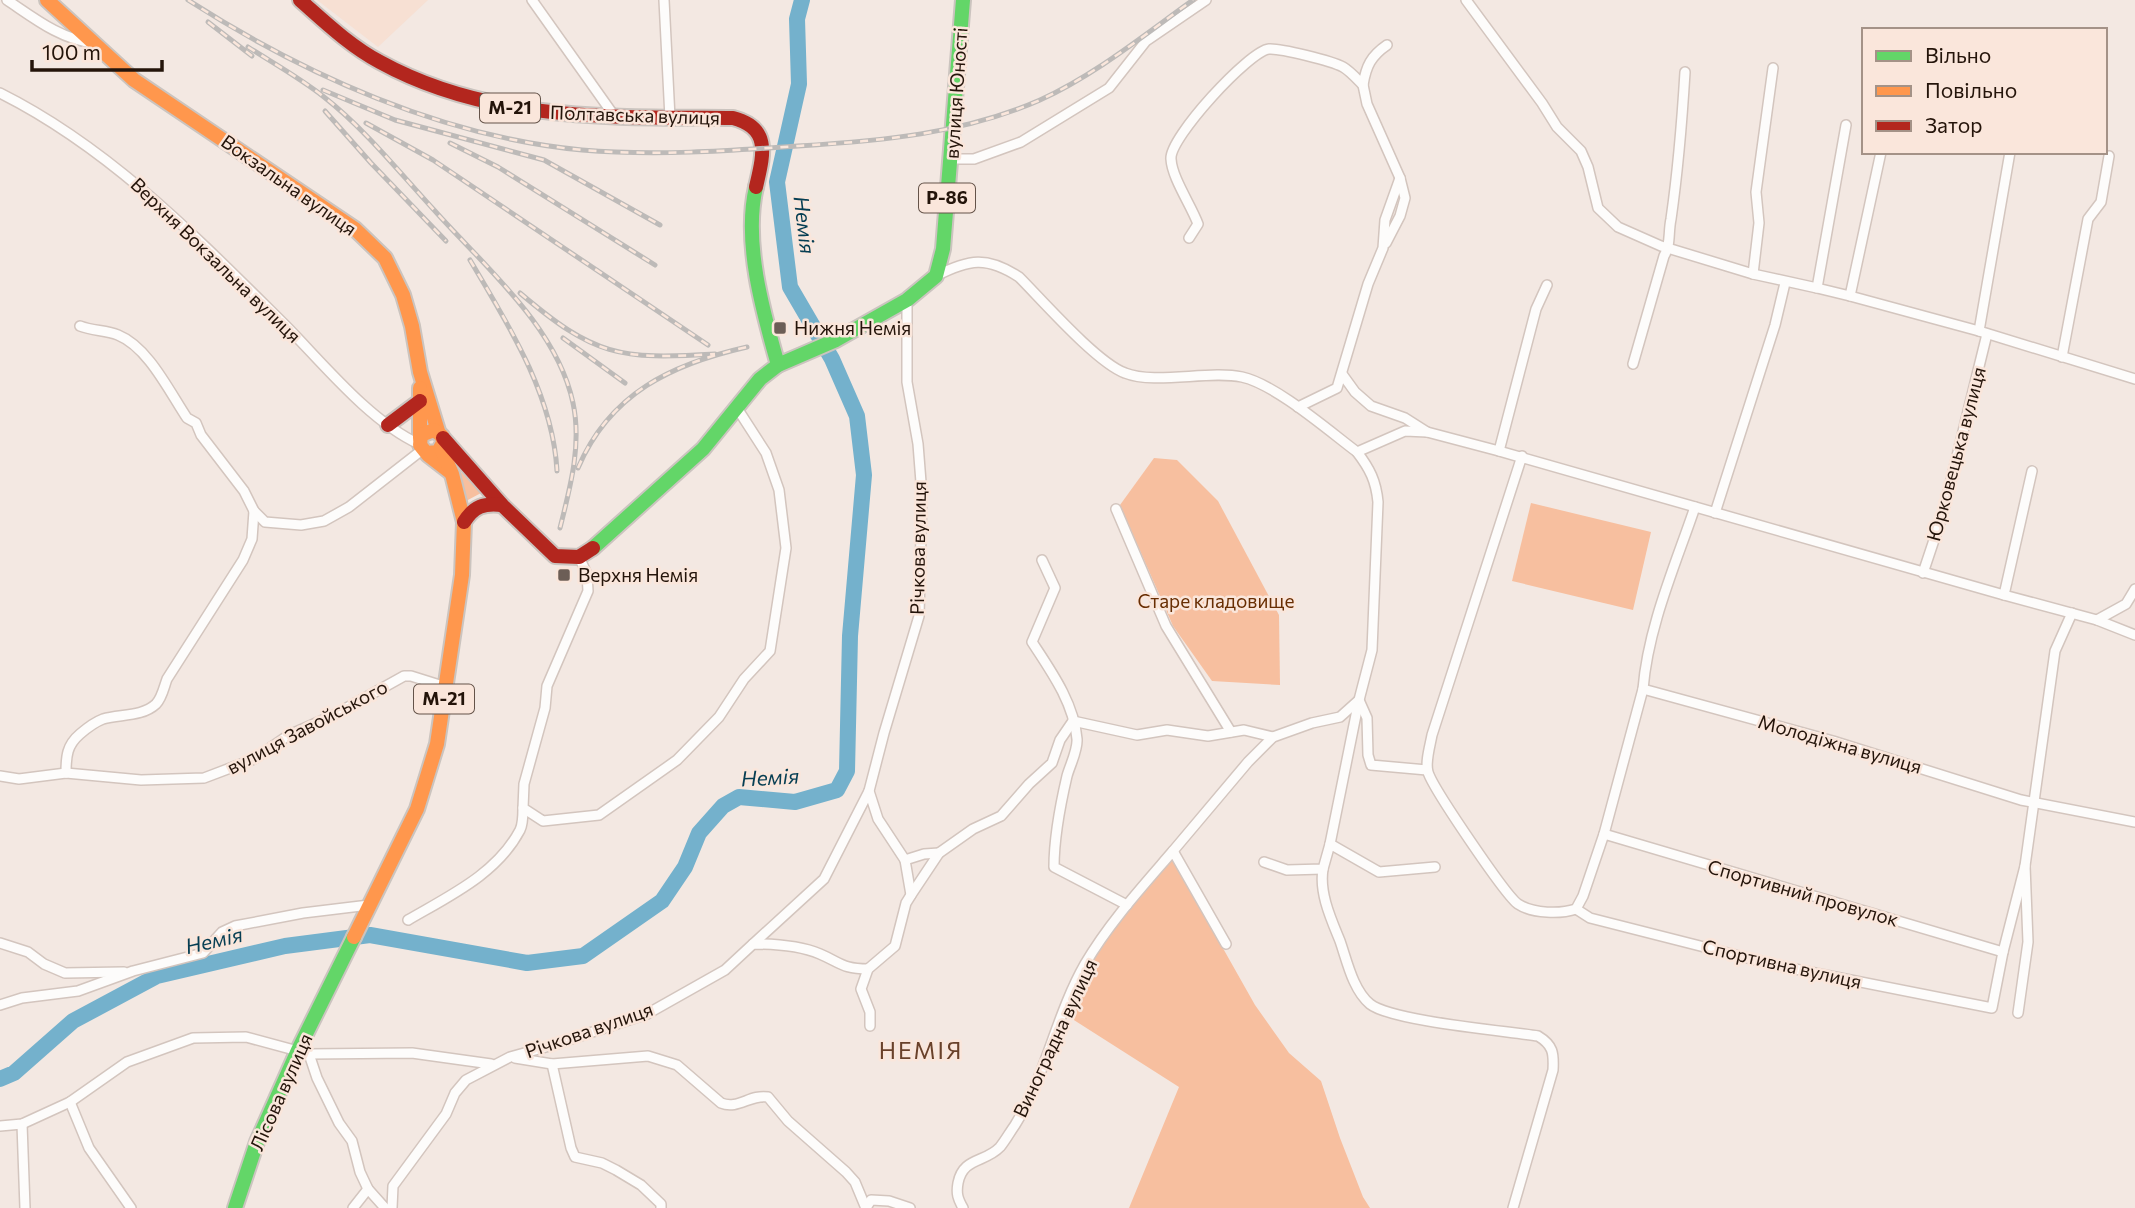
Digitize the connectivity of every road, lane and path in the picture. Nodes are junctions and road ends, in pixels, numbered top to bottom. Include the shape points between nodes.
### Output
1 (7, 0) edge
2 (47, 0) edge
3 (300, 0) edge
4 (532, 0) edge
5 (664, 0) edge
6 (963, 0) edge
7 (1206, 0) edge
8 (1466, 0) edge
9 (95, 43) junction
10 (1387, 45) dead end
11 (1773, 68) dead end
12 (1685, 72) dead end
13 (1363, 85) junction
14 (0, 93) edge
15 (615, 117) junction
16 (670, 118) junction
17 (1846, 125) dead end
18 (1881, 154) edge
19 (2010, 154) edge
20 (2109, 156) dead end
21 (951, 159) junction
22 (1189, 238) dead end
23 (1669, 248) junction
24 (1753, 274) junction
25 (936, 276) junction
26 (1785, 282) junction
27 (1547, 285) dead end
28 (1817, 288) junction
29 (1850, 296) junction
30 (907, 300) junction
31 (80, 326) dead end
32 (1983, 333) junction
33 (2062, 357) junction
34 (1633, 363) dead end
35 (778, 365) junction
36 (420, 372) junction
37 (1342, 374) junction
38 (2135, 379) edge
39 (420, 401) junction
40 (1298, 407) junction
41 (737, 408) junction
42 (388, 425) junction
43 (1427, 432) junction
44 (432, 446) junction
45 (1499, 451) junction
46 (1357, 452) junction
47 (1522, 456) junction
48 (467, 465) junction
49 (2032, 471) dead end
50 (502, 505) junction
51 (1695, 508) junction
52 (1116, 509) dead end
53 (254, 512) junction
54 (1715, 513) junction
55 (464, 522) junction
56 (579, 558) junction
57 (1042, 560) dead end
58 (1923, 573) junction
59 (2135, 589) edge
60 (2004, 595) junction
61 (2072, 613) junction
62 (2097, 620) junction
63 (2135, 635) edge
64 (446, 687) junction
65 (1643, 689) junction
66 (1359, 700) junction
67 (1073, 721) junction
68 (1231, 732) junction
69 (1273, 737) junction
70 (1427, 770) junction
71 (66, 773) junction
72 (0, 776) edge
73 (869, 791) junction
74 (2036, 801) junction
75 (523, 808) junction
76 (2135, 822) edge
77 (1604, 834) junction
78 (1330, 844) junction
79 (1173, 851) junction
80 (939, 853) junction
81 (905, 860) junction
82 (1264, 862) dead end
83 (2025, 866) junction
84 (1435, 867) dead end
85 (1323, 869) junction
86 (911, 895) junction
87 (369, 905) junction
88 (1128, 905) junction
89 (1576, 909) junction
90 (408, 920) dead end
91 (0, 943) edge
92 (753, 944) junction
93 (1226, 944) dead end
94 (2003, 952) junction
95 (867, 969) junction
96 (133, 971) junction
97 (0, 1005) edge
98 (2018, 1013) dead end
99 (870, 1026) dead end
100 (303, 1052) junction
101 (509, 1057) junction
102 (492, 1064) junction
103 (552, 1064) junction
104 (70, 1102) junction
105 (22, 1124) junction
106 (0, 1126) edge
107 (368, 1189) junction
108 (866, 1207) edge
109 (25, 1208) edge
110 (131, 1208) edge
111 (235, 1208) edge
112 (353, 1208) edge
113 (385, 1208) edge
114 (391, 1208) edge
115 (662, 1208) edge
116 (910, 1208) edge
117 (962, 1208) edge
118 (1513, 1208) edge

1 - 9 street, Вокзальна вулиця via 49,28
2 - 9 main road, Вокзальна вулиця
3 - 15 main road, Полтавська вулиця / М-21 via 378,62 432,88 523,111
4 - 15 street
5 - 16 street
6 - 21 main road, вулиця Юності / Р-86
7 - 21 street via 1146,41 1109,88 1021,142 974,159
8 - 23 street via 1557,127 1581,151 1598,208 1618,227
9 - 36 main road, Вокзальна вулиця via 134,80 355,229 385,258 403,295
10 - 13 street via 1373,55
11 - 24 street via 1756,192 1759,223
12 - 23 street
13 - 22 street via 1342,66 1286,50 1267,49 1252,57 1208,102 1173,148 1172,168 1198,224
13 - 37 street via 1405,198 1368,284
14 - 42 street, Верхня Вокзальна вулиця via 68,131 123,171
15 - 16 main road, Полтавська вулиця / М-21
16 - 35 main road, Полтавська вулиця / М-21 via 733,118 750,124 761,138 752,206 753,244 762,313
17 - 28 street
18 - 29 street
19 - 32 street, Юрковецька вулиця
20 - 33 street via 2101,202 2088,219
21 - 25 main road, вулиця Юності / Р-86 via 943,249
23 - 24 street
23 - 34 street
24 - 26 street
25 - 30 main road
25 - 40 street via 956,266 985,261 1004,267 1121,372 1132,376 1241,376
26 - 28 street
26 - 54 street
27 - 45 street via 1536,309
28 - 29 street
29 - 32 street
30 - 35 main road via 836,340
30 - 73 street, Річкова вулиця via 908,382 922,495 919,616
31 - 53 street via 115,333 135,343 244,491
32 - 33 street
32 - 58 street, Юрковецька вулиця via 1943,513
33 - 38 street
35 - 41 main road
36 - 39 main road, Вокзальна вулиця
36 - 44 main road, Вокзальна вулиця
37 - 40 street via 1337,388
37 - 43 street via 1371,406
39 - 42 main road
39 - 44 main road, Вокзальна вулиця
40 - 46 street
41 - 56 main road via 703,449
41 - 75 street via 766,453 779,490 786,548 770,651 719,717 677,760 599,815 543,821
42 - 44 street, Верхня Вокзальна вулиця
43 - 45 street
43 - 46 street via 1405,431
44 - 48 main road, Вокзальна вулиця
44 - 48 main road, Вокзальна вулиця
44 - 53 street via 349,508 324,521 301,525 265,522
44 - 55 main road, М-21 via 452,474
45 - 47 street
46 - 66 street via 1370,469 1378,502 1372,650
47 - 51 street
47 - 70 street via 1432,735
48 - 50 main road, Вокзальна вулиця
49 - 60 street
50 - 55 main road via 476,506
50 - 56 main road, Вокзальна вулиця via 555,556
51 - 54 street
51 - 65 street via 1652,636
52 - 68 street via 1166,626
53 - 71 street via 252,539 243,560 167,679 159,701 138,713 101,720 85,729 72,741
54 - 58 street
55 - 64 main road, М-21 via 462,575
56 - 75 street via 587,574 588,591 547,686
57 - 67 street via 1055,588 1032,642 1054,676
58 - 60 street
59 - 62 street via 2126,604
60 - 61 street
61 - 62 street
61 - 74 street via 2055,651
62 - 63 street
64 - 71 street, вулиця Завойського via 404,676 289,735 254,759 204,778 141,780
64 - 87 main road, М-21 via 425,787
65 - 74 street, Молодіжна вулиця
65 - 77 street
66 - 69 street, Виноградна вулиця via 1340,717
66 - 70 street via 1367,718 1371,765
66 - 78 street
67 - 68 street via 1137,735 1167,730 1208,736
67 - 80 street via 1052,763 1001,816
67 - 88 street via 1078,742 1061,801 1054,867
68 - 69 street via 1244,730
69 - 79 street, Виноградна вулиця
70 - 89 street, Спортивна вулиця via 1518,904 1539,911
71 - 72 street, вулиця Завойського via 19,779
73 - 81 street via 878,819
73 - 92 street, Річкова вулиця via 824,879
74 - 76 street, Молодіжна вулиця
74 - 83 street
75 - 90 street via 521,828 488,869
77 - 89 street
77 - 94 street, Спортивний провулок
78 - 84 street via 1379,872
78 - 85 street
79 - 88 street, Виноградна вулиця
79 - 93 street
80 - 81 street
80 - 86 street
81 - 86 street
82 - 85 street via 1287,870
83 - 94 street
83 - 98 street via 2028,942
85 - 118 street via 1328,912 1359,990 1370,1004 1397,1015 1538,1036 1549,1042 1553,1070
86 - 95 street via 895,946
87 - 96 street via 235,926 222,932 202,953
87 - 100 main road, Лісова вулиця / М-21
88 - 117 street, Виноградна вулиця via 1085,964 1016,1122 999,1148 964,1166 956,1196
89 - 94 street, Спортивна вулиця via 1590,918 1775,965 1992,1008
91 - 96 street via 28,952 65,973
92 - 95 street via 818,953 848,969
92 - 101 street, Річкова вулиця via 725,970 647,1014
95 - 99 street via 861,989
96 - 97 street via 78,991
100 - 102 street via 412,1053
100 - 104 street via 246,1037 192,1038 127,1062
100 - 107 street via 352,1141
100 - 111 main road, Лісова вулиця / М-21 via 257,1142
101 - 102 street, Річкова вулиця
101 - 103 street
102 - 114 street, Річкова вулиця via 455,1093 446,1114 393,1186
103 - 108 street via 656,1058 677,1065 729,1106 768,1097 855,1182
103 - 115 street via 575,1157 601,1163 641,1185
104 - 105 street
104 - 110 street via 89,1148
105 - 106 street
105 - 109 street
107 - 112 street
107 - 113 street
108 - 116 street via 878,1199

